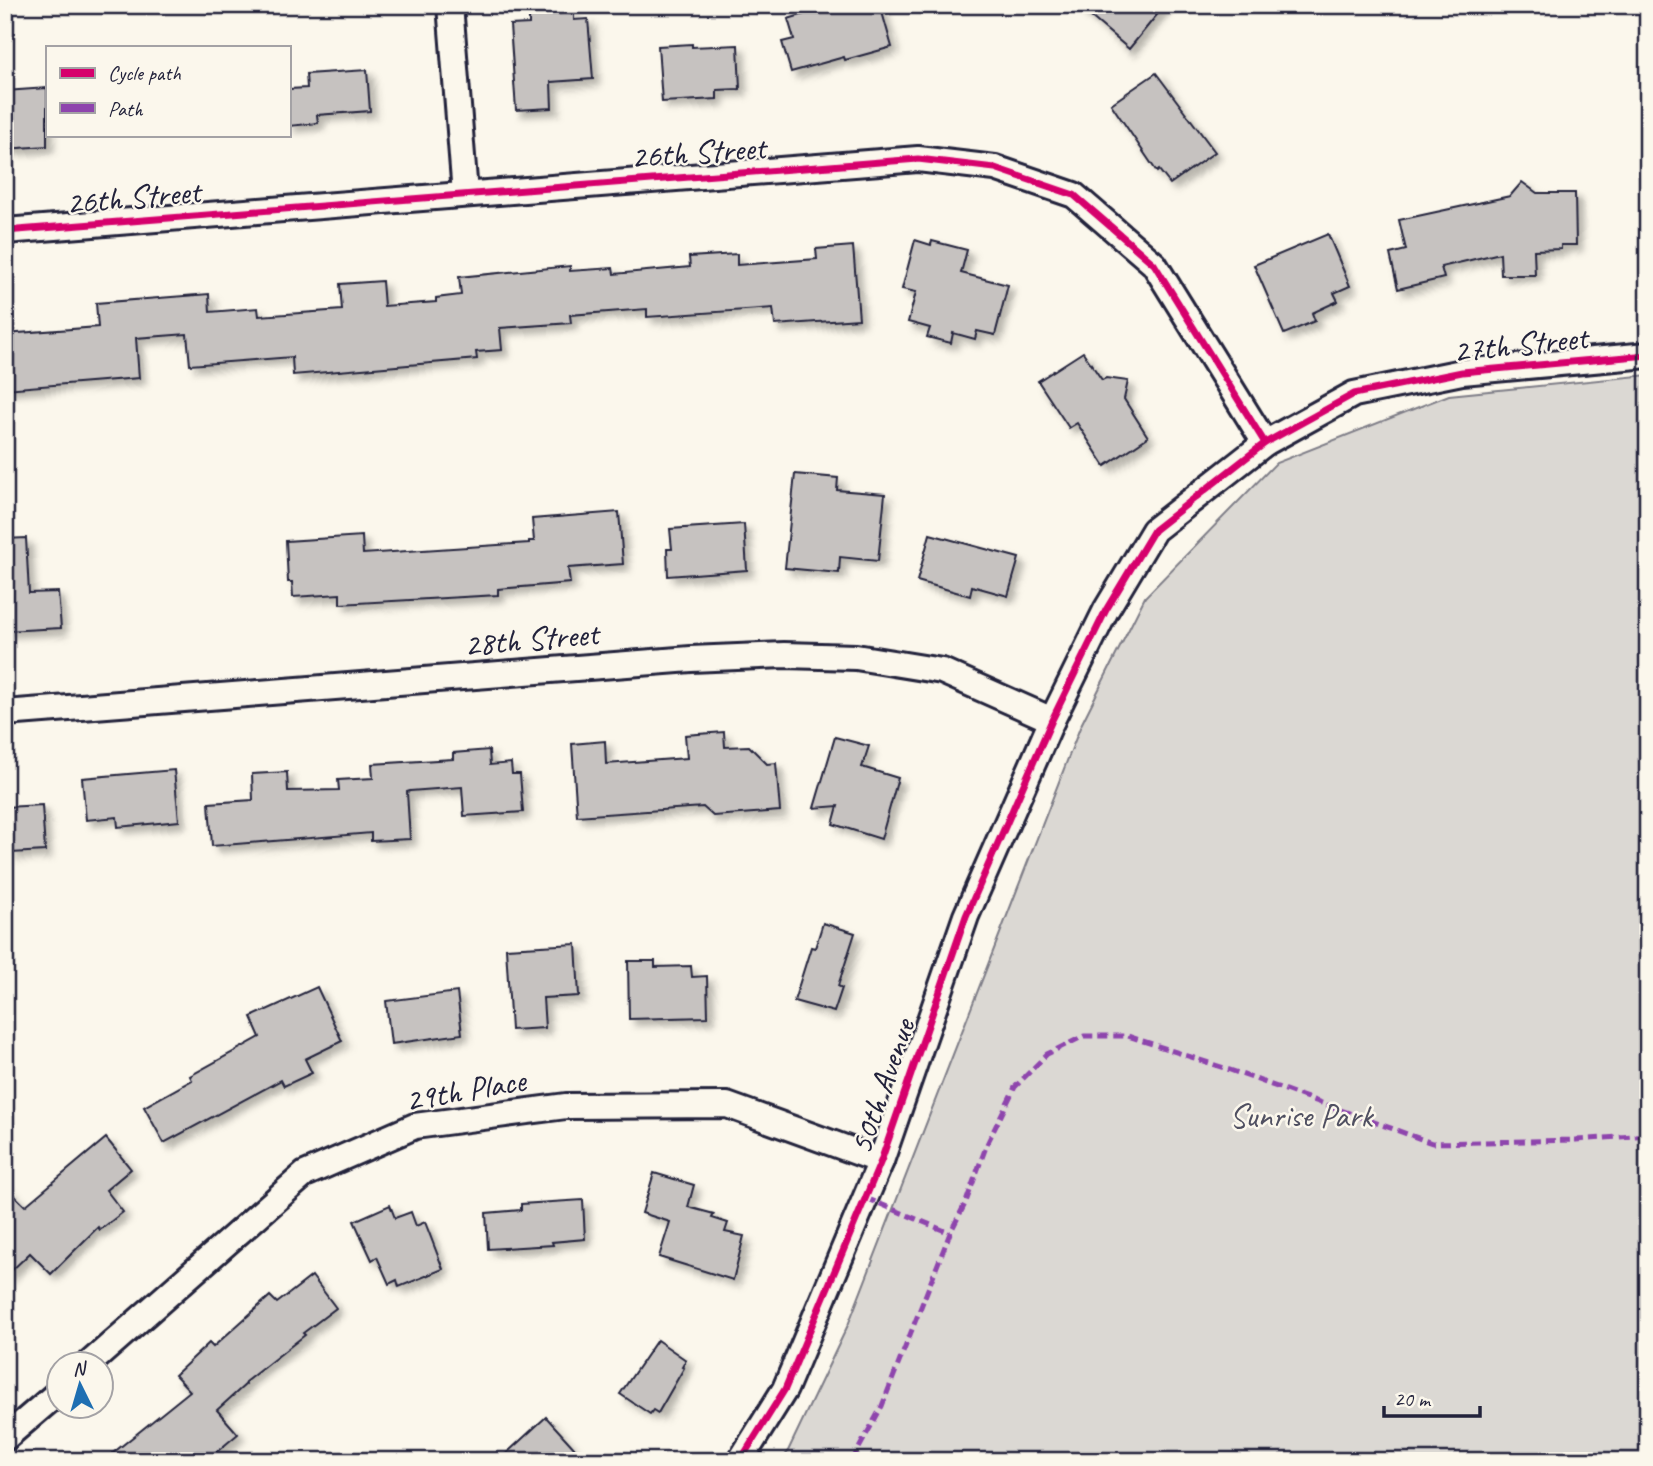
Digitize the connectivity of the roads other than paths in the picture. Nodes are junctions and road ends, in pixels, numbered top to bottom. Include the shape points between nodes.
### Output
1 (450, 5) edge
2 (465, 194) junction
3 (5, 231) edge
4 (1648, 355) edge
5 (1265, 443) junction
6 (5, 713) edge
7 (1052, 720) junction
8 (881, 1161) junction
9 (105, 1350) edge
10 (46, 1403) edge
11 (5, 1438) edge
12 (740, 1461) edge

1 - 2 street
2 - 3 street, 26th Street
2 - 5 street, 26th Street via 918,159 995,168 1074,195 1154,264
4 - 5 street, 27th Street via 1462,372 1354,394
5 - 7 street, 27th Street via 1154,530 1106,610
6 - 7 street, 28th Street via 784,655 856,657 942,671
7 - 8 street, 50th Avenue via 966,916
8 - 9 street, 29th Place via 727,1105 566,1106 415,1126 305,1174
8 - 12 street, 50th Avenue via 785,1389
10 - 11 street

